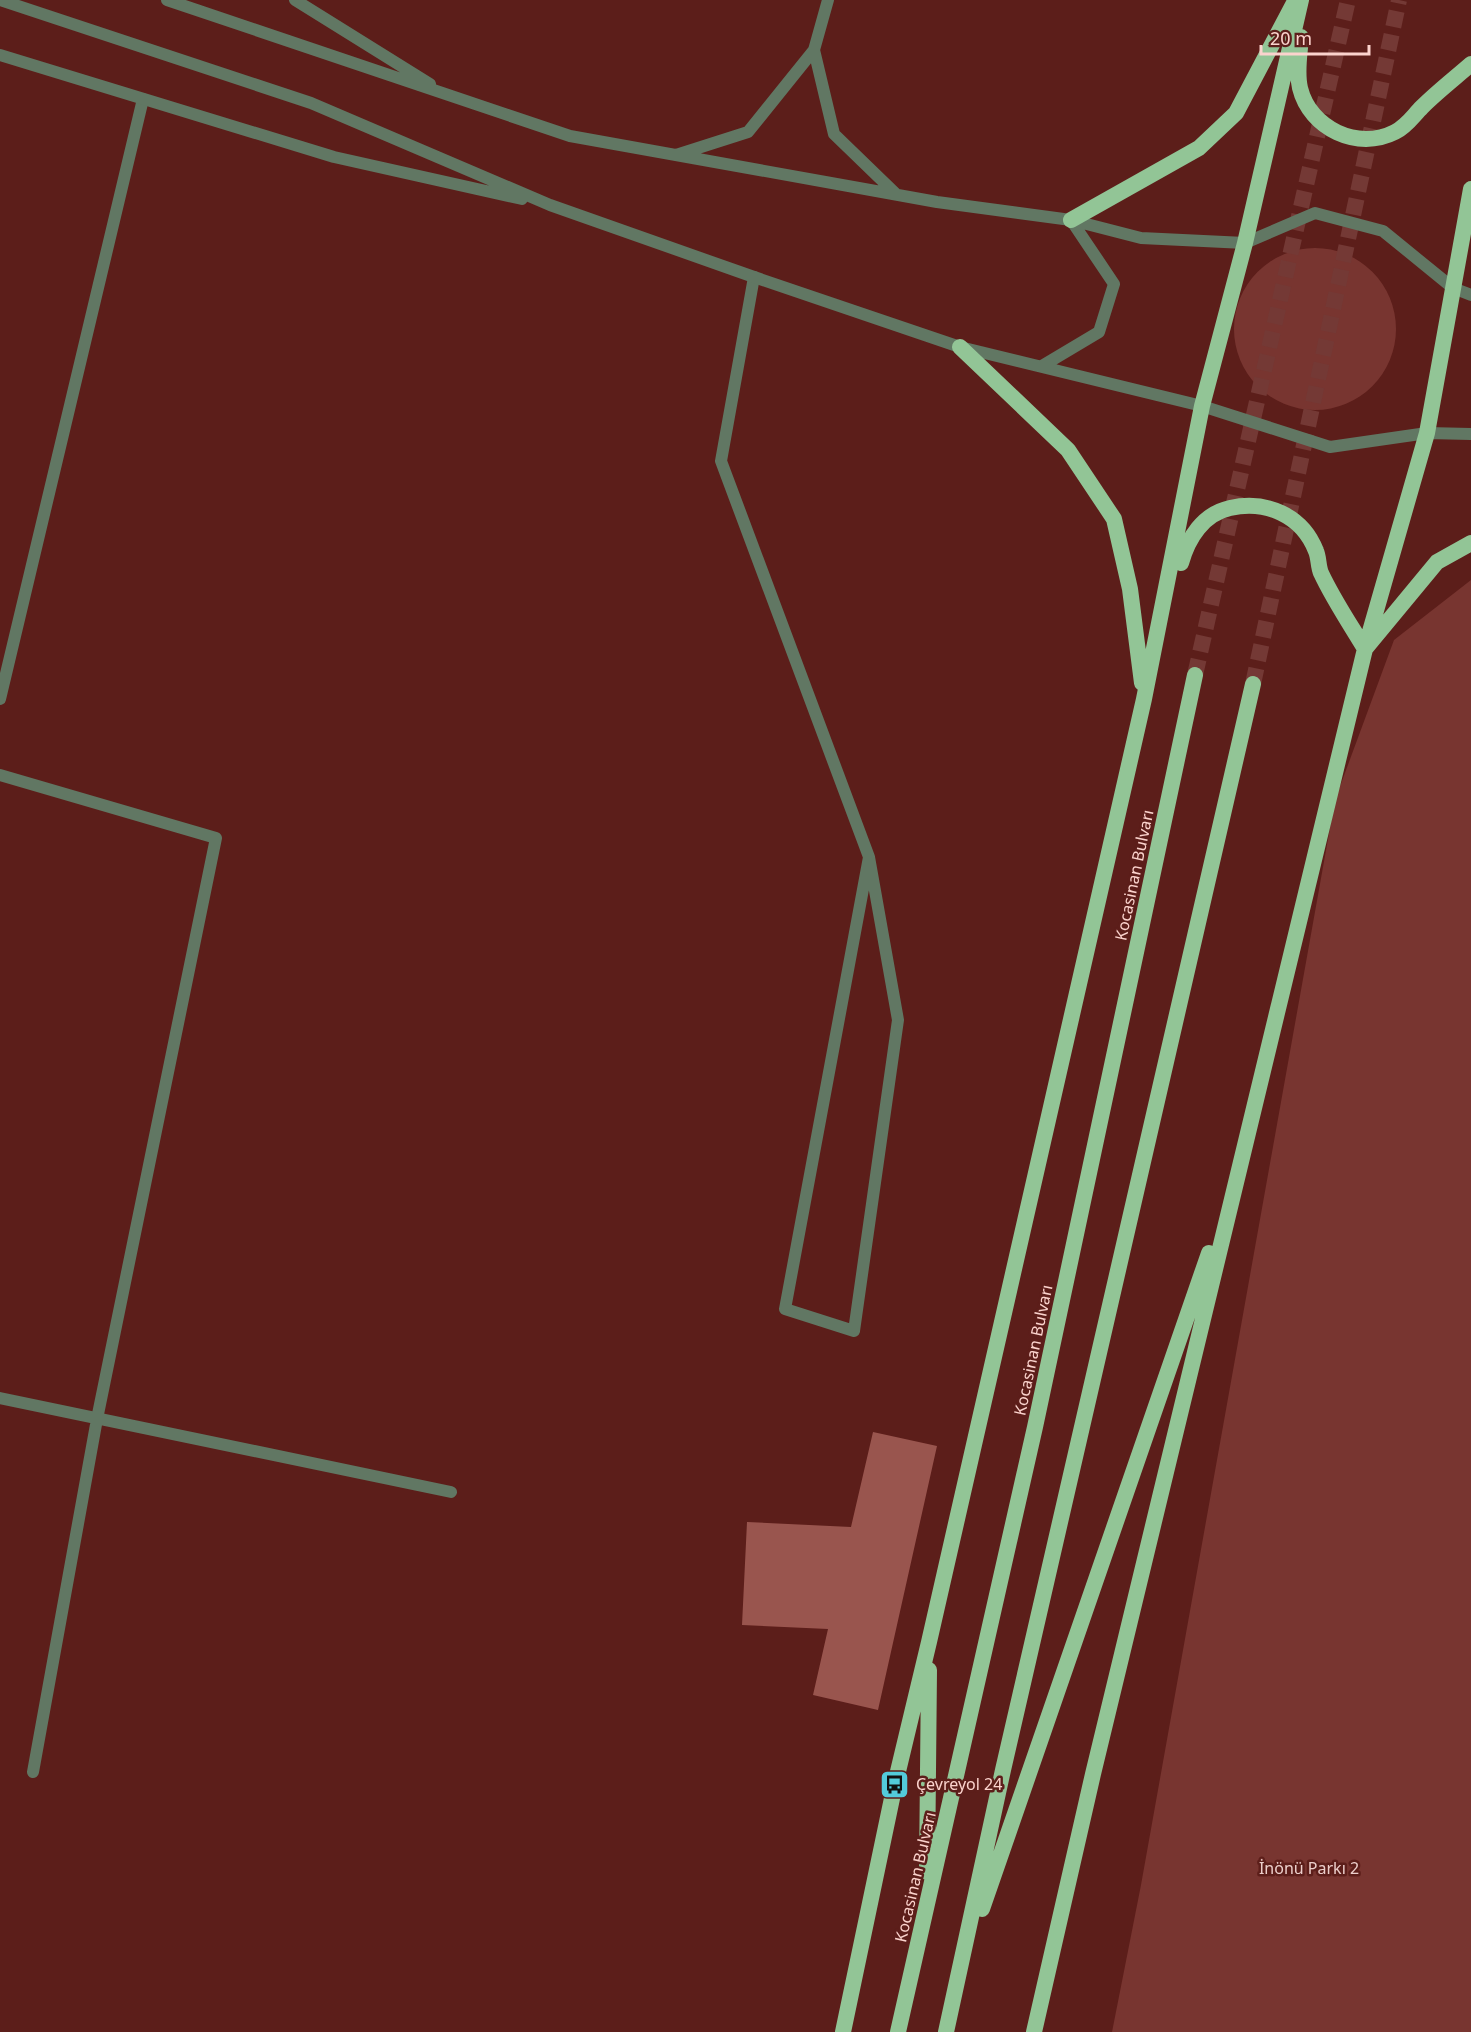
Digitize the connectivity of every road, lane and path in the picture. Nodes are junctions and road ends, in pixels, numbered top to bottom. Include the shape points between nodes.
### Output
1 (0, 0) edge
2 (167, 0) edge
3 (295, 0) edge
4 (828, 0) edge
5 (1295, 0) edge
6 (1303, 0) edge
7 (814, 50) junction
8 (0, 55) edge
9 (1471, 64) edge
10 (448, 95) junction
11 (143, 99) junction
12 (674, 155) junction
13 (1471, 189) edge
14 (897, 195) junction
15 (550, 205) junction
16 (1071, 220) junction
17 (1245, 243) junction
18 (754, 277) junction
19 (1453, 288) junction
20 (1471, 295) edge
21 (960, 347) junction
22 (1042, 366) junction
23 (1202, 406) junction
24 (1427, 433) junction
25 (1471, 434) edge
26 (1471, 543) edge
27 (1365, 649) junction
28 (1195, 675) tunnel mouth
29 (1253, 684) tunnel mouth
30 (0, 699) edge
31 (1144, 699) junction
32 (0, 775) edge
33 (869, 857) junction
34 (1241, 1160) junction
35 (0, 1398) edge
36 (97, 1419) junction
37 (451, 1492) dead end
38 (929, 1642) junction
39 (33, 1772) dead end
40 (927, 1903) junction
41 (957, 1981) junction
42 (843, 2032) edge
43 (898, 2032) edge
44 (946, 2032) edge
45 (1034, 2032) edge

1 - 15 street via 310,103
2 - 10 street
3 - 10 street
4 - 7 street
5 - 16 highway via 1236,113 1199,148
6 - 9 highway via 1300,87 1316,117 1344,136 1379,138 1396,131
6 - 17 highway
7 - 12 street via 747,132
7 - 14 street via 834,134
8 - 11 street
10 - 12 street via 570,136
11 - 15 street via 334,157
11 - 30 street
12 - 14 street
13 - 19 highway
14 - 16 street
15 - 18 street
16 - 17 street via 1141,238
16 - 22 street via 1114,284 1099,332
17 - 19 street via 1315,213 1383,231
17 - 23 highway
18 - 21 street
18 - 33 street via 721,461
19 - 20 street
19 - 24 highway
21 - 22 street
21 - 31 highway via 1068,450 1114,519 1131,590
22 - 23 street
23 - 24 street via 1330,447
23 - 31 highway
24 - 25 street
24 - 27 highway
26 - 27 highway via 1437,562
27 - 31 highway via 1320,571 1317,552 1308,535 1280,511 1262,506 1226,508 1210,516 1186,543
27 - 34 highway
28 - 40 highway, Kocasinan Bulvarı via 1038,1415
29 - 41 highway
31 - 38 highway
32 - 36 street via 216,838
33 - 33 street via 898,1020 854,1331 785,1309
34 - 41 highway
34 - 45 highway
35 - 36 street
36 - 37 street
36 - 39 street
38 - 40 highway
38 - 42 highway
40 - 43 highway, Kocasinan Bulvarı
41 - 44 highway

